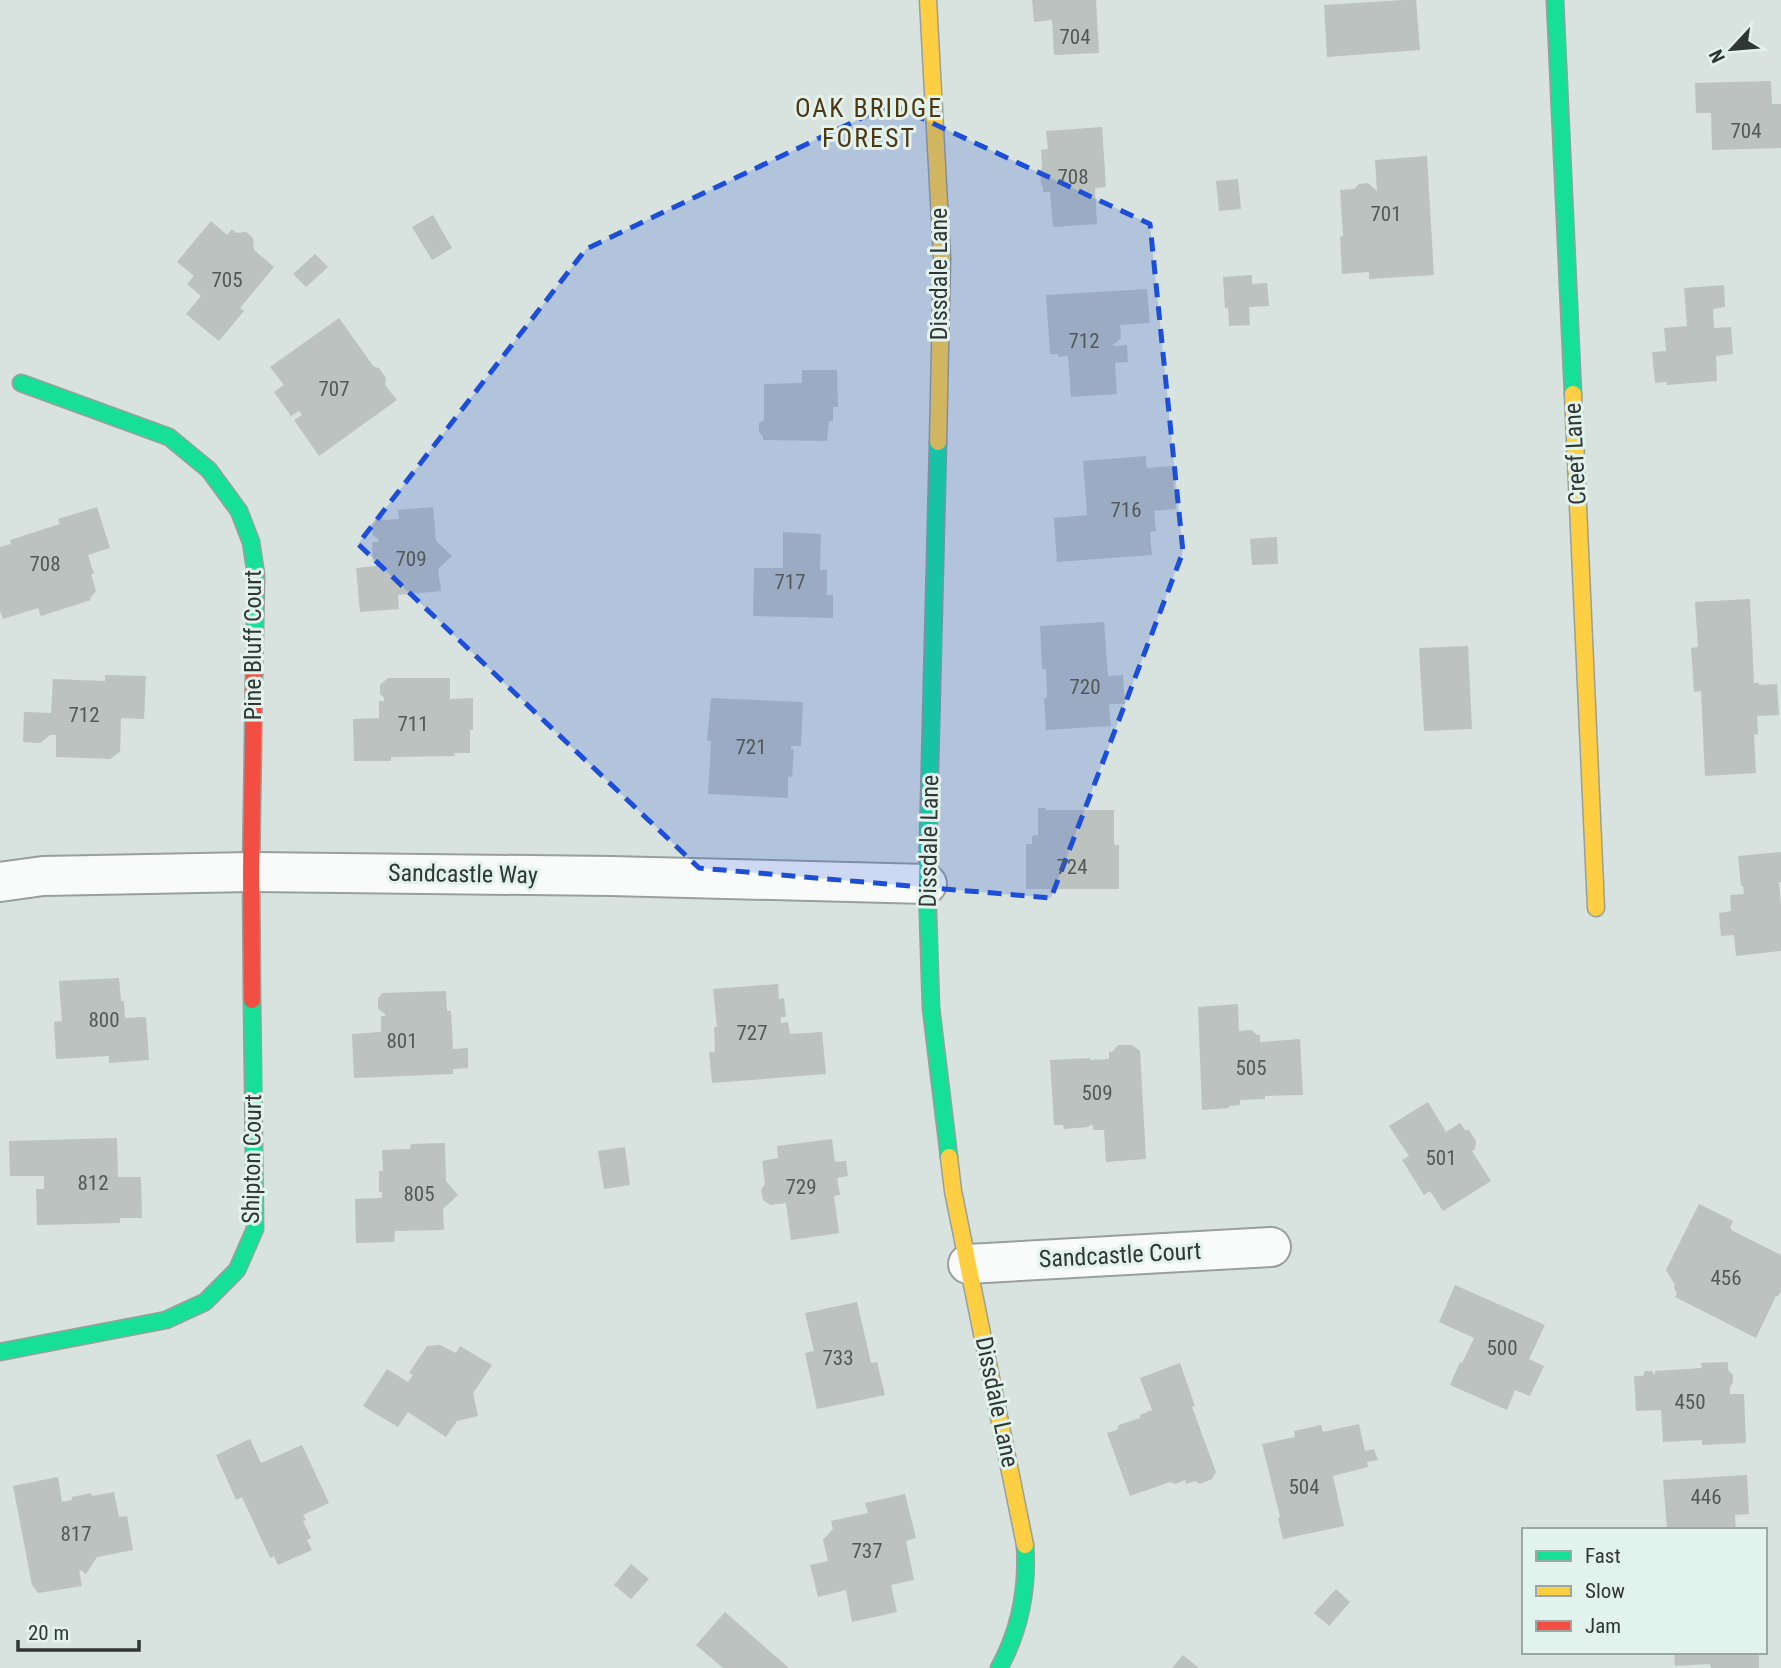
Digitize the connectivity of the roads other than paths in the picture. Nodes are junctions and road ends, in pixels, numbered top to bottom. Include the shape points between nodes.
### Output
1 (928, 0) edge
2 (1555, 0) edge
3 (21, 383) dead end
4 (251, 872) junction
5 (0, 882) edge
6 (927, 884) junction
7 (1596, 908) dead end
8 (1271, 1247) dead end
9 (968, 1264) junction
10 (0, 1352) edge
11 (999, 1668) edge

1 - 6 street, Dissdale Lane via 942,258
2 - 7 street, Creef Lane
3 - 4 street, Pine Bluff Court via 169,438 209,470 239,511 251,542 256,575
4 - 5 street, Sandcastle Way via 43,876
4 - 6 street, Sandcastle Way
4 - 10 street, Shipton Court via 255,1229 237,1270 205,1302 166,1321
6 - 9 street, Dissdale Lane via 931,1008 953,1191
8 - 9 street, Sandcastle Court
9 - 11 street, Dissdale Lane via 1026,1539 1026,1578 1019,1615

